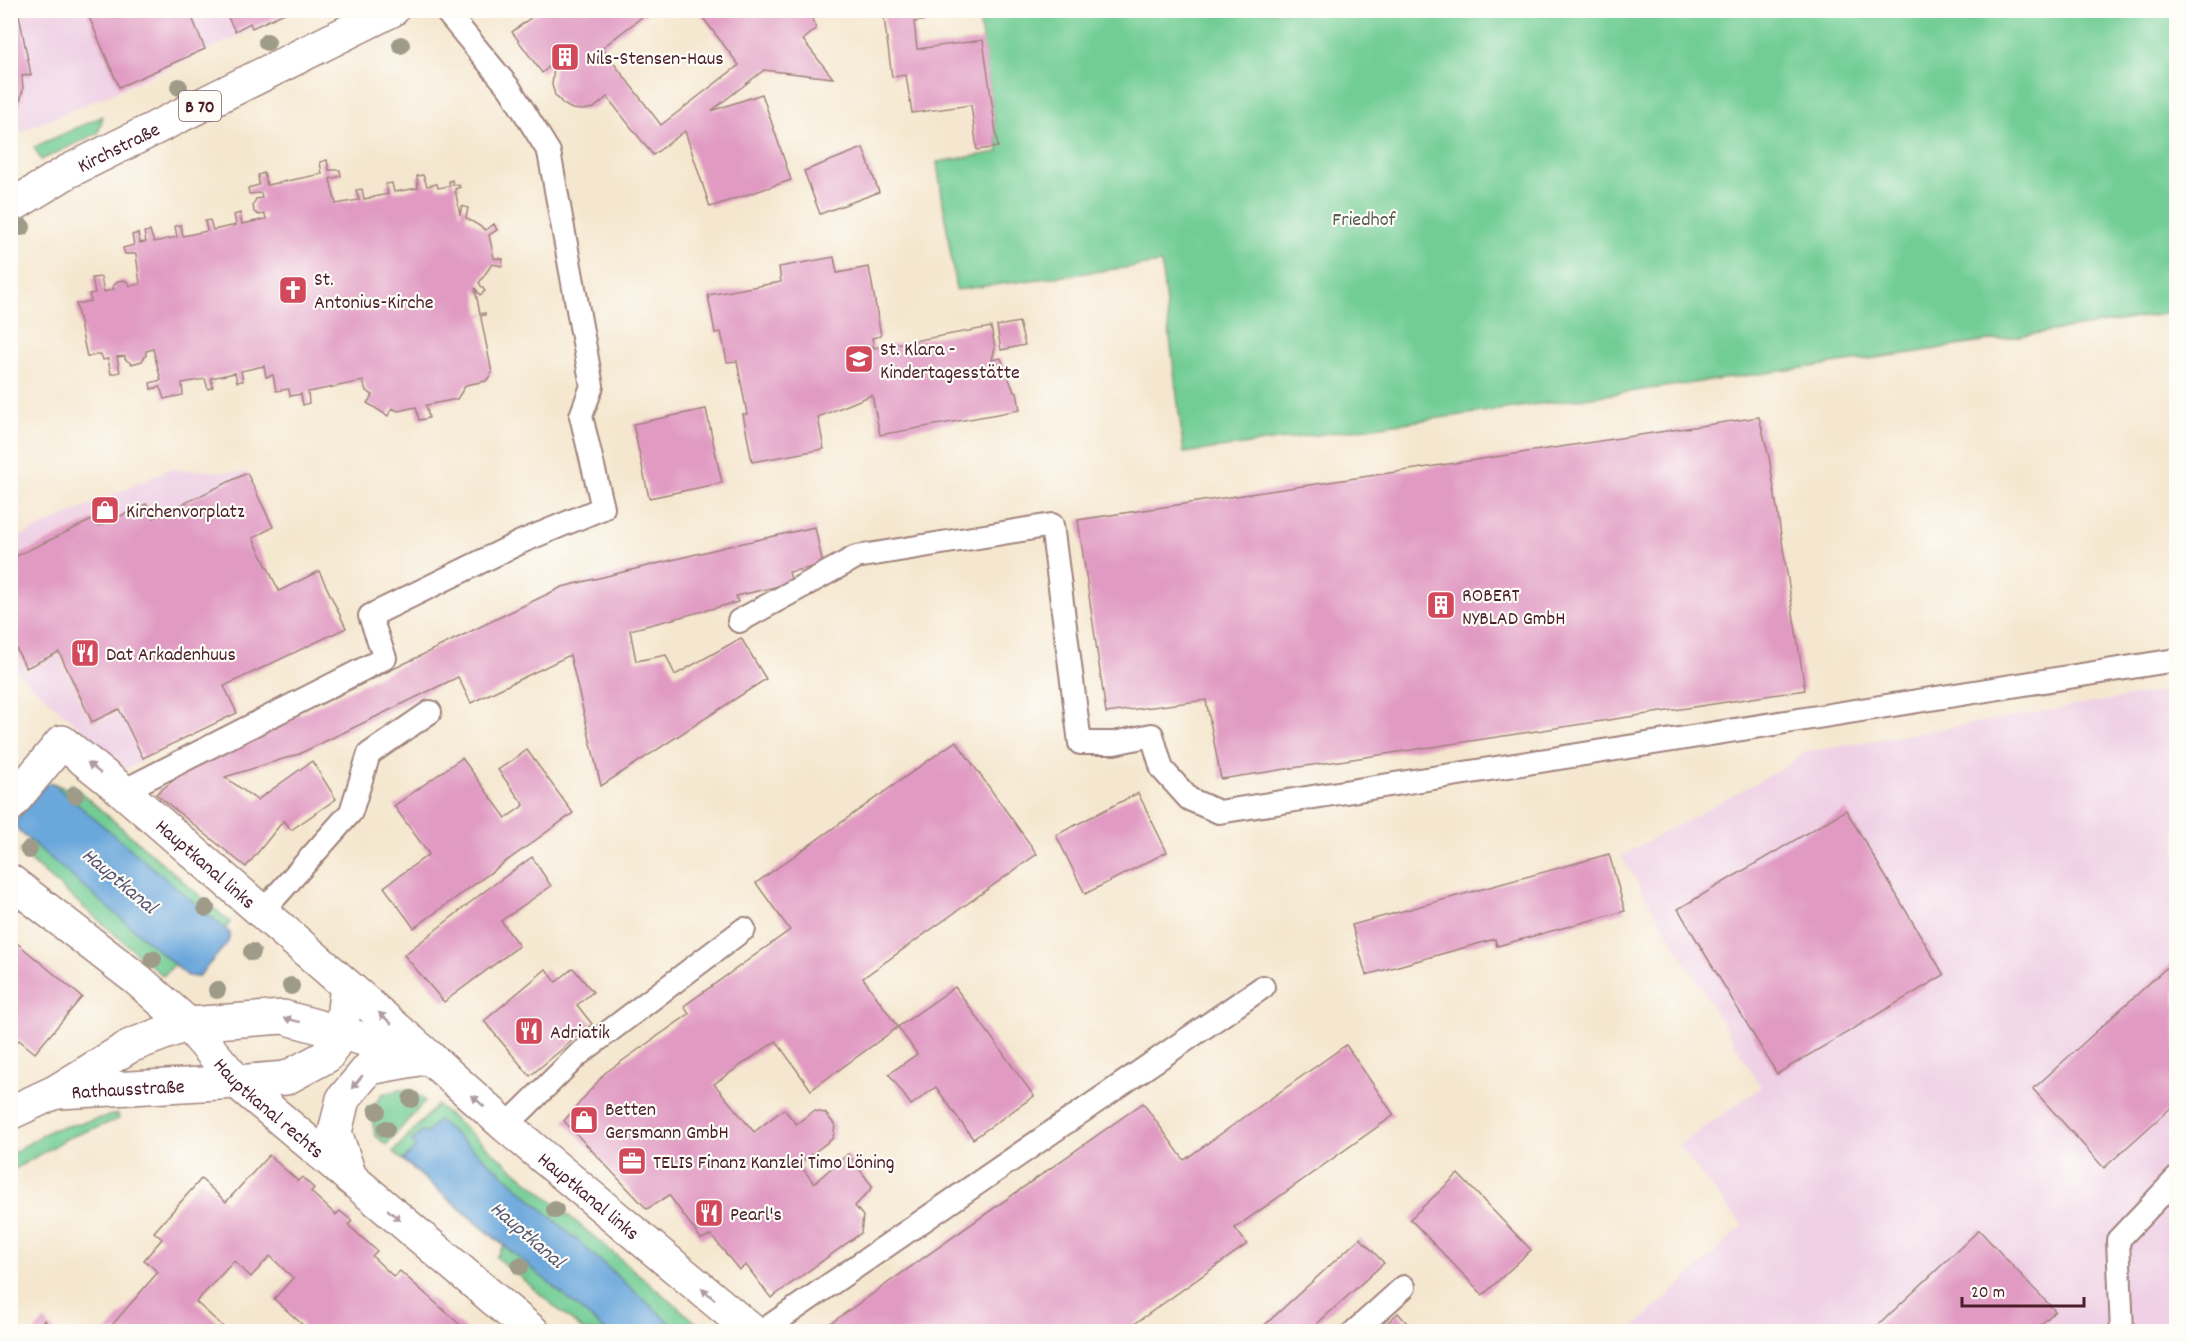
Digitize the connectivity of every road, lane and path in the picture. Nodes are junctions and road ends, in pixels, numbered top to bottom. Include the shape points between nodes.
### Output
1 (392, 10) edge
2 (446, 10) edge
3 (10, 207) edge
4 (739, 621) dead end
5 (2176, 660) edge
6 (430, 712) dead end
7 (123, 791) junction
8 (10, 805) edge
9 (10, 881) edge
10 (262, 912) junction
11 (744, 929) dead end
12 (347, 986) junction
13 (1263, 987) dead end
14 (188, 1024) junction
15 (341, 1033) junction
16 (429, 1057) junction
17 (237, 1082) junction
18 (55, 1092) junction
19 (10, 1113) edge
20 (506, 1126) junction
21 (350, 1177) junction
22 (2176, 1179) edge
23 (1404, 1287) dead end
24 (527, 1330) edge
25 (753, 1332) edge
26 (761, 1332) edge
27 (1354, 1332) edge
28 (2122, 1332) edge

1 - 3 street, Kirchstraße / B 70 via 67,172
2 - 7 lane via 510,90 549,152 592,386 581,416 603,508 523,541 370,616 386,658
4 - 5 lane via 856,557 1052,525 1080,743 1114,743 1152,735 1162,769 1189,799 1219,812
6 - 10 lane via 369,754 351,812
7 -> 8 street, Hauptkanal links via 62,742
7 - 10 street, Hauptkanal links
9 - 14 street, Hauptkanal rechts
10 - 12 street, Hauptkanal links
11 - 20 lane via 578,1055
12 - 15 street
16 -> 12 street, Hauptkanal links
13 - 26 lane
15 -> 14 street, Hauptkanal links via 283,1017
14 - 17 street, Hauptkanal rechts
14 - 18 street, Rathausstraße via 130,1046
15 - 16 street, Hauptkanal links
15 - 17 street via 327,1056 286,1078
20 -> 16 street, Hauptkanal links
16 -> 21 street via 369,1068 343,1100 335,1132
17 - 18 street, Rathausstraße
17 - 21 street, Hauptkanal rechts
18 - 19 street, Rathausstraße
25 -> 20 street, Hauptkanal links
21 -> 24 street, Hauptkanal rechts
22 - 28 lane via 2118,1240
23 - 27 lane

